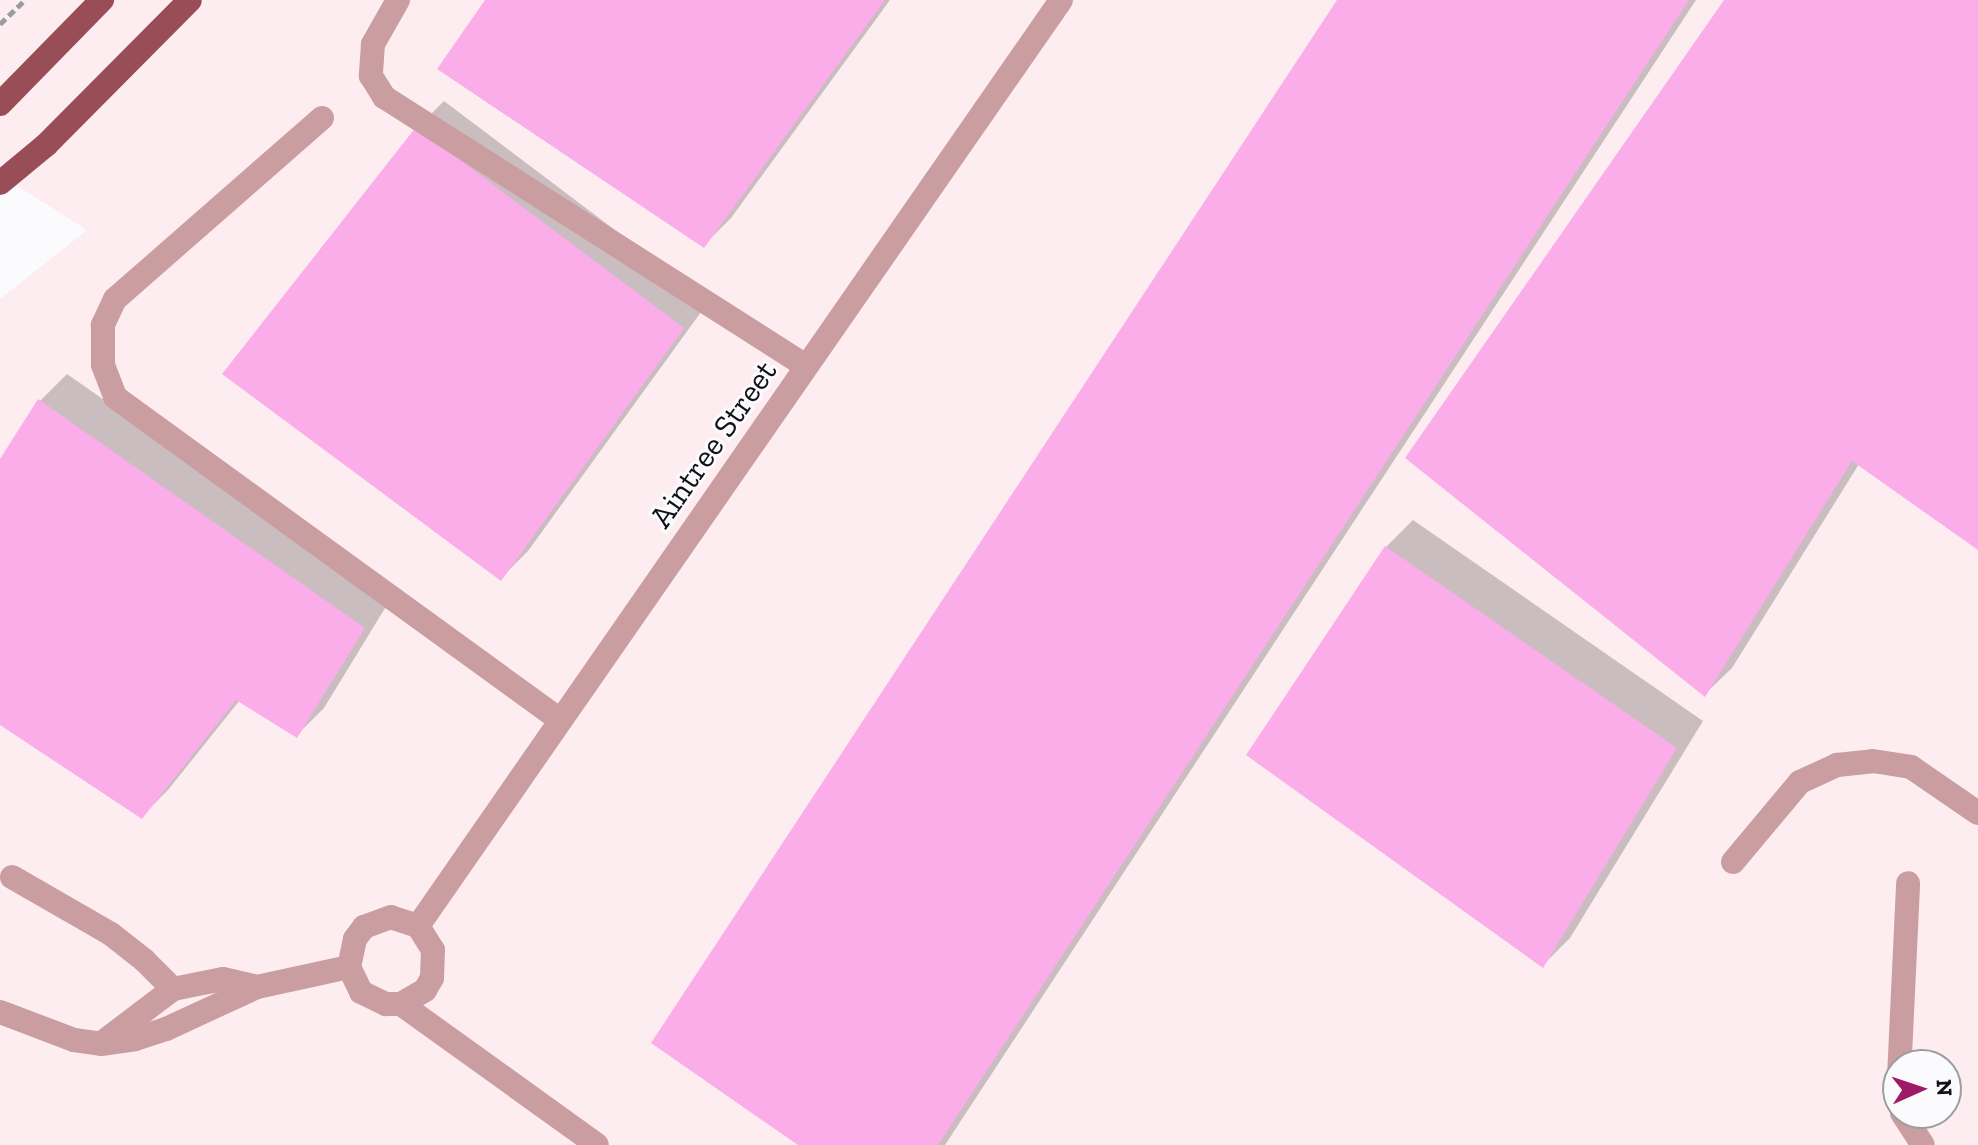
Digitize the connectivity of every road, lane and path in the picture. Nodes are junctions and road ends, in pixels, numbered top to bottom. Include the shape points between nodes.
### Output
1 (25, 0) edge
2 (102, 0) edge
3 (190, 0) edge
4 (398, 0) edge
5 (1061, 0) edge
6 (0, 24) edge
7 (0, 104) edge
8 (322, 118) dead end
9 (0, 183) edge
10 (806, 366) junction
11 (560, 720) junction
12 (1978, 813) edge
13 (1733, 862) dead end
14 (12, 877) dead end
15 (1908, 883) dead end
16 (418, 926) junction
17 (349, 967) junction
18 (257, 987) junction
19 (173, 989) junction
20 (401, 1004) junction
21 (0, 1012) edge
22 (101, 1044) junction
23 (1900, 1049) edge
24 (597, 1145) edge

1 - 6 path
2 - 7 main road
3 - 9 main road via 46,145
4 - 10 street via 373,44 371,76 384,97
5 - 10 street, Aintree Street
8 - 11 street via 115,299 103,325 103,365 115,397
10 - 11 street, Aintree Street
11 - 16 street, Aintree Street
12 - 13 street via 1911,767 1873,761 1837,765 1800,782
14 - 19 street via 111,934
15 - 23 street
16 - 17 street via 391,917 364,927 350,952
16 - 20 street via 433,950 432,978 425,990
17 - 18 street
17 - 20 street via 361,992 386,1004
18 - 19 street via 223,979
18 - 22 street via 166,1029
19 - 22 street
20 - 24 street
21 - 22 street via 74,1040

